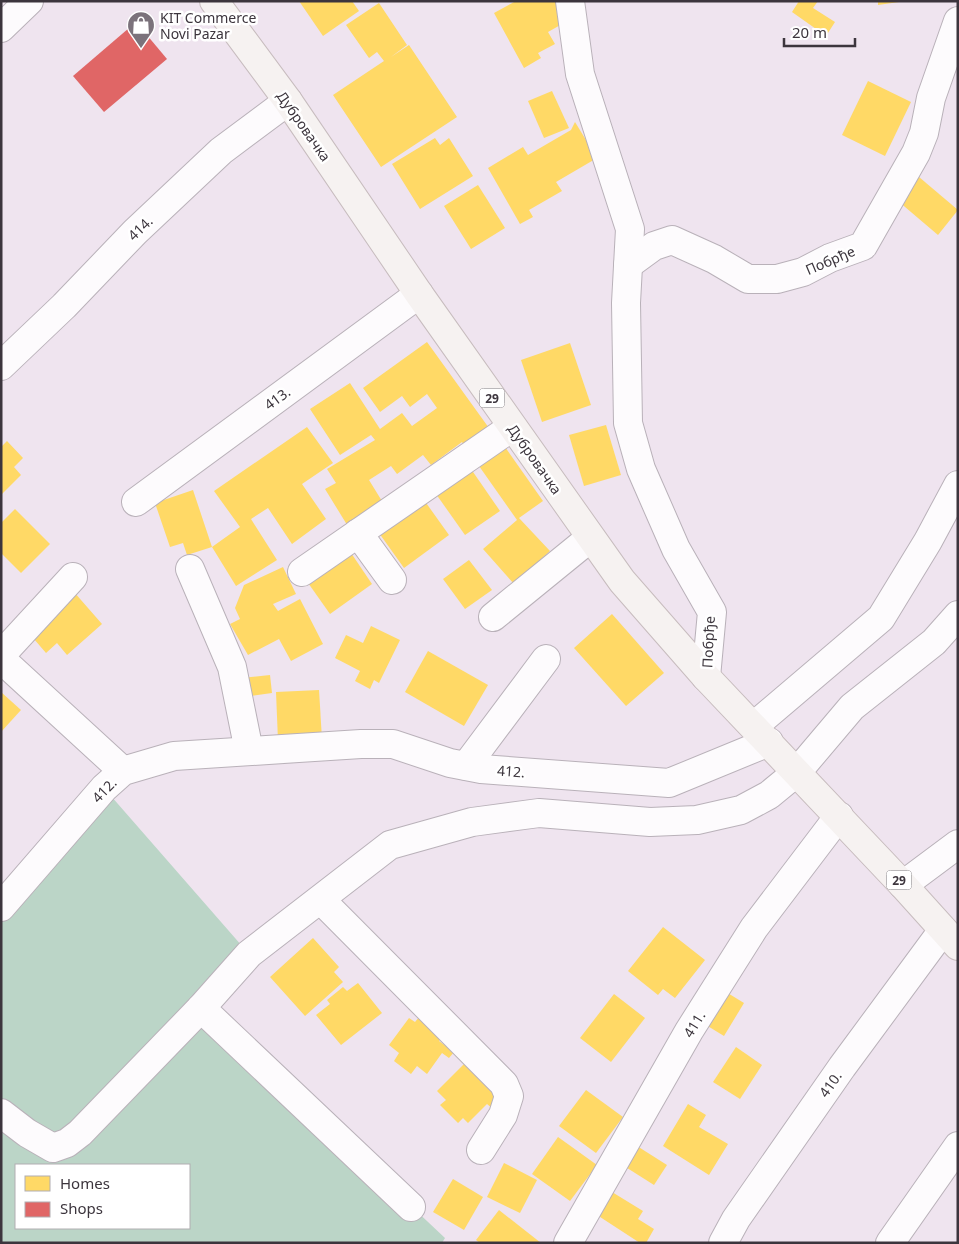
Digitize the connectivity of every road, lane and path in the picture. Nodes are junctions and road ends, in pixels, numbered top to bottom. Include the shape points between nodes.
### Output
1 (29, 1) edge
2 (214, 1) edge
3 (570, 1) edge
4 (958, 21) edge
5 (1, 28) edge
6 (288, 101) junction
7 (628, 265) junction
8 (419, 294) junction
9 (1, 366) edge
10 (512, 427) junction
11 (958, 485) edge
12 (136, 502) dead end
13 (358, 533) junction
14 (590, 538) junction
15 (190, 569) dead end
16 (302, 572) dead end
17 (73, 577) dead end
18 (392, 580) dead end
19 (958, 615) edge
20 (493, 617) dead end
21 (1, 655) edge
22 (1, 659) edge
23 (546, 659) dead end
24 (706, 677) junction
25 (762, 734) junction
26 (249, 751) junction
27 (466, 766) junction
28 (123, 770) junction
29 (797, 772) junction
30 (839, 816) junction
31 (958, 844) edge
32 (903, 885) junction
33 (321, 900) junction
34 (1, 907) edge
35 (950, 938) edge
36 (201, 1008) junction
37 (1, 1113) edge
38 (958, 1146) edge
39 (482, 1150) dead end
40 (411, 1206) dead end
41 (568, 1243) edge
42 (723, 1243) edge
43 (890, 1243) edge

1 - 5 street
2 - 6 main road, Дубровачка / 29
3 - 7 street, Побрђе via 580,74 630,230
4 - 7 street, Побрђе via 916,153 862,246 803,272 776,279 748,279 672,240 654,246
6 - 8 main road, Дубровачка / 29
6 - 9 street, 414. via 221,151
7 - 24 street, Побрђе via 628,423 645,478 676,549 712,612
8 - 10 main road, Дубровачка / 29
8 - 12 street, 413.
10 - 13 street
10 - 14 main road, Дубровачка / 29
11 - 25 street, 412. via 881,618
13 - 16 street
13 - 18 street
14 - 20 street
14 - 24 main road, Дубровачка / 29 via 622,581
15 - 26 street via 232,667
17 - 21 street
19 - 29 street via 934,642 852,707
22 - 28 street
23 - 27 street
24 - 25 main road, Дубровачка / 29
25 - 27 street, 412. via 669,783
25 - 29 main road, Дубровачка / 29
26 - 27 street, 412. via 393,744
26 - 28 street, 412. via 174,756
28 - 34 street, 412.
29 - 30 main road, 29
29 - 33 street via 769,795 741,810 697,820 650,822 539,813 472,822 390,845
30 - 32 main road, 29
30 - 41 street, 411. via 754,928 699,1015
31 - 32 street
32 - 35 main road, 29
33 - 36 street via 249,954
33 - 39 street via 504,1084 509,1096 503,1115
35 - 42 street, 410. via 842,1067 736,1219
36 - 37 street via 67,1143 53,1148
36 - 40 street
38 - 43 street

